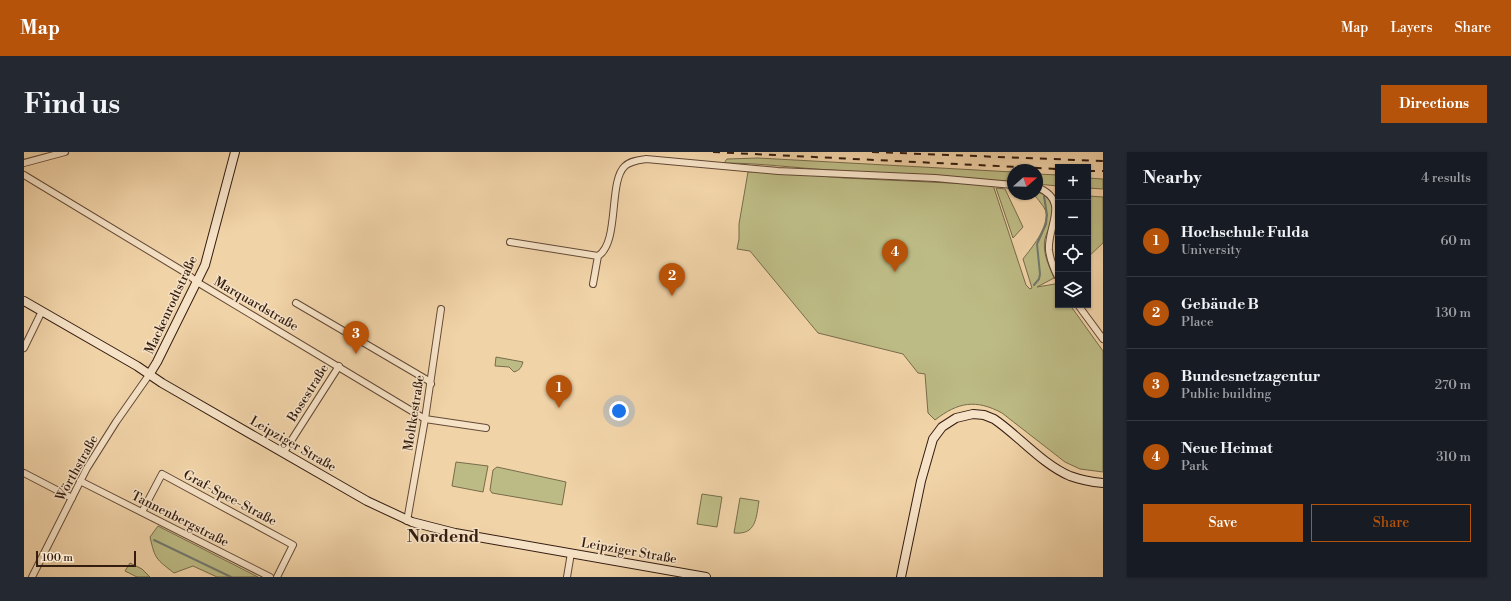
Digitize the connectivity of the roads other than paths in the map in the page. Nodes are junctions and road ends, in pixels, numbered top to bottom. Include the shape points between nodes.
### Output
1 (64, 152) edge
2 (235, 152) edge
3 (24, 163) edge
4 (24, 175) edge
5 (1007, 184) edge
6 (1043, 190) edge
7 (510, 242) dead end
8 (599, 256) junction
9 (1056, 272) edge
10 (197, 282) junction
11 (593, 284) dead end
12 (24, 301) edge
13 (296, 303) dead end
14 (1080, 308) edge
15 (441, 309) dead end
16 (42, 311) junction
17 (1103, 339) edge
18 (24, 348) edge
19 (339, 366) junction
20 (149, 375) junction
21 (431, 384) junction
22 (425, 419) junction
23 (486, 428) dead end
24 (284, 452) junction
25 (24, 473) edge
26 (80, 481) junction
27 (1103, 483) edge
28 (72, 498) junction
29 (142, 512) junction
30 (407, 520) junction
31 (571, 553) junction
32 (32, 577) edge
33 (270, 577) edge
34 (277, 577) edge
35 (567, 577) edge
36 (706, 577) edge
37 (901, 577) edge

1 - 3 street
2 - 10 main road, Mackenrodtstraße via 205,264
4 - 10 street, Marquardstraße
5 - 8 street via 935,178 778,171 656,159 636,160 624,166 619,176 612,228 605,249
6 - 9 street via 1047,192 1055,205 1056,213 1049,250
7 - 8 street
8 - 11 street
10 - 19 street, Marquardstraße
10 - 20 main road, Mackenrodtstraße
12 - 16 main road, Leipziger Straße
13 - 21 street
14 - 17 street
15 - 21 street, Moltkestraße
16 - 18 street
16 - 20 main road, Leipziger Straße
19 - 22 street, Marquardstraße
19 - 24 street, Bosestraße
20 - 24 main road, Leipziger Straße
20 - 26 street, Wörthstraße via 116,422
21 - 22 street, Moltkestraße
22 - 23 street, Marquardstraße
22 - 30 street, Moltkestraße
24 - 30 main road, Leipziger Straße via 367,501
25 - 28 street
26 - 28 street, Wörthstraße
26 - 29 street, Tannenbergstraße
27 - 37 main road via 1069,475 1050,464 994,419 973,414 956,418 942,427 933,439 921,481
28 - 32 street, Wörthstraße
29 - 33 street, Tannenbergstraße
29 - 34 street, Graf-Spee-Straße via 162,474 293,545
30 - 31 main road, Leipziger Straße via 448,531
31 - 35 street, Leipziger Straße
31 - 36 main road, Leipziger Straße

